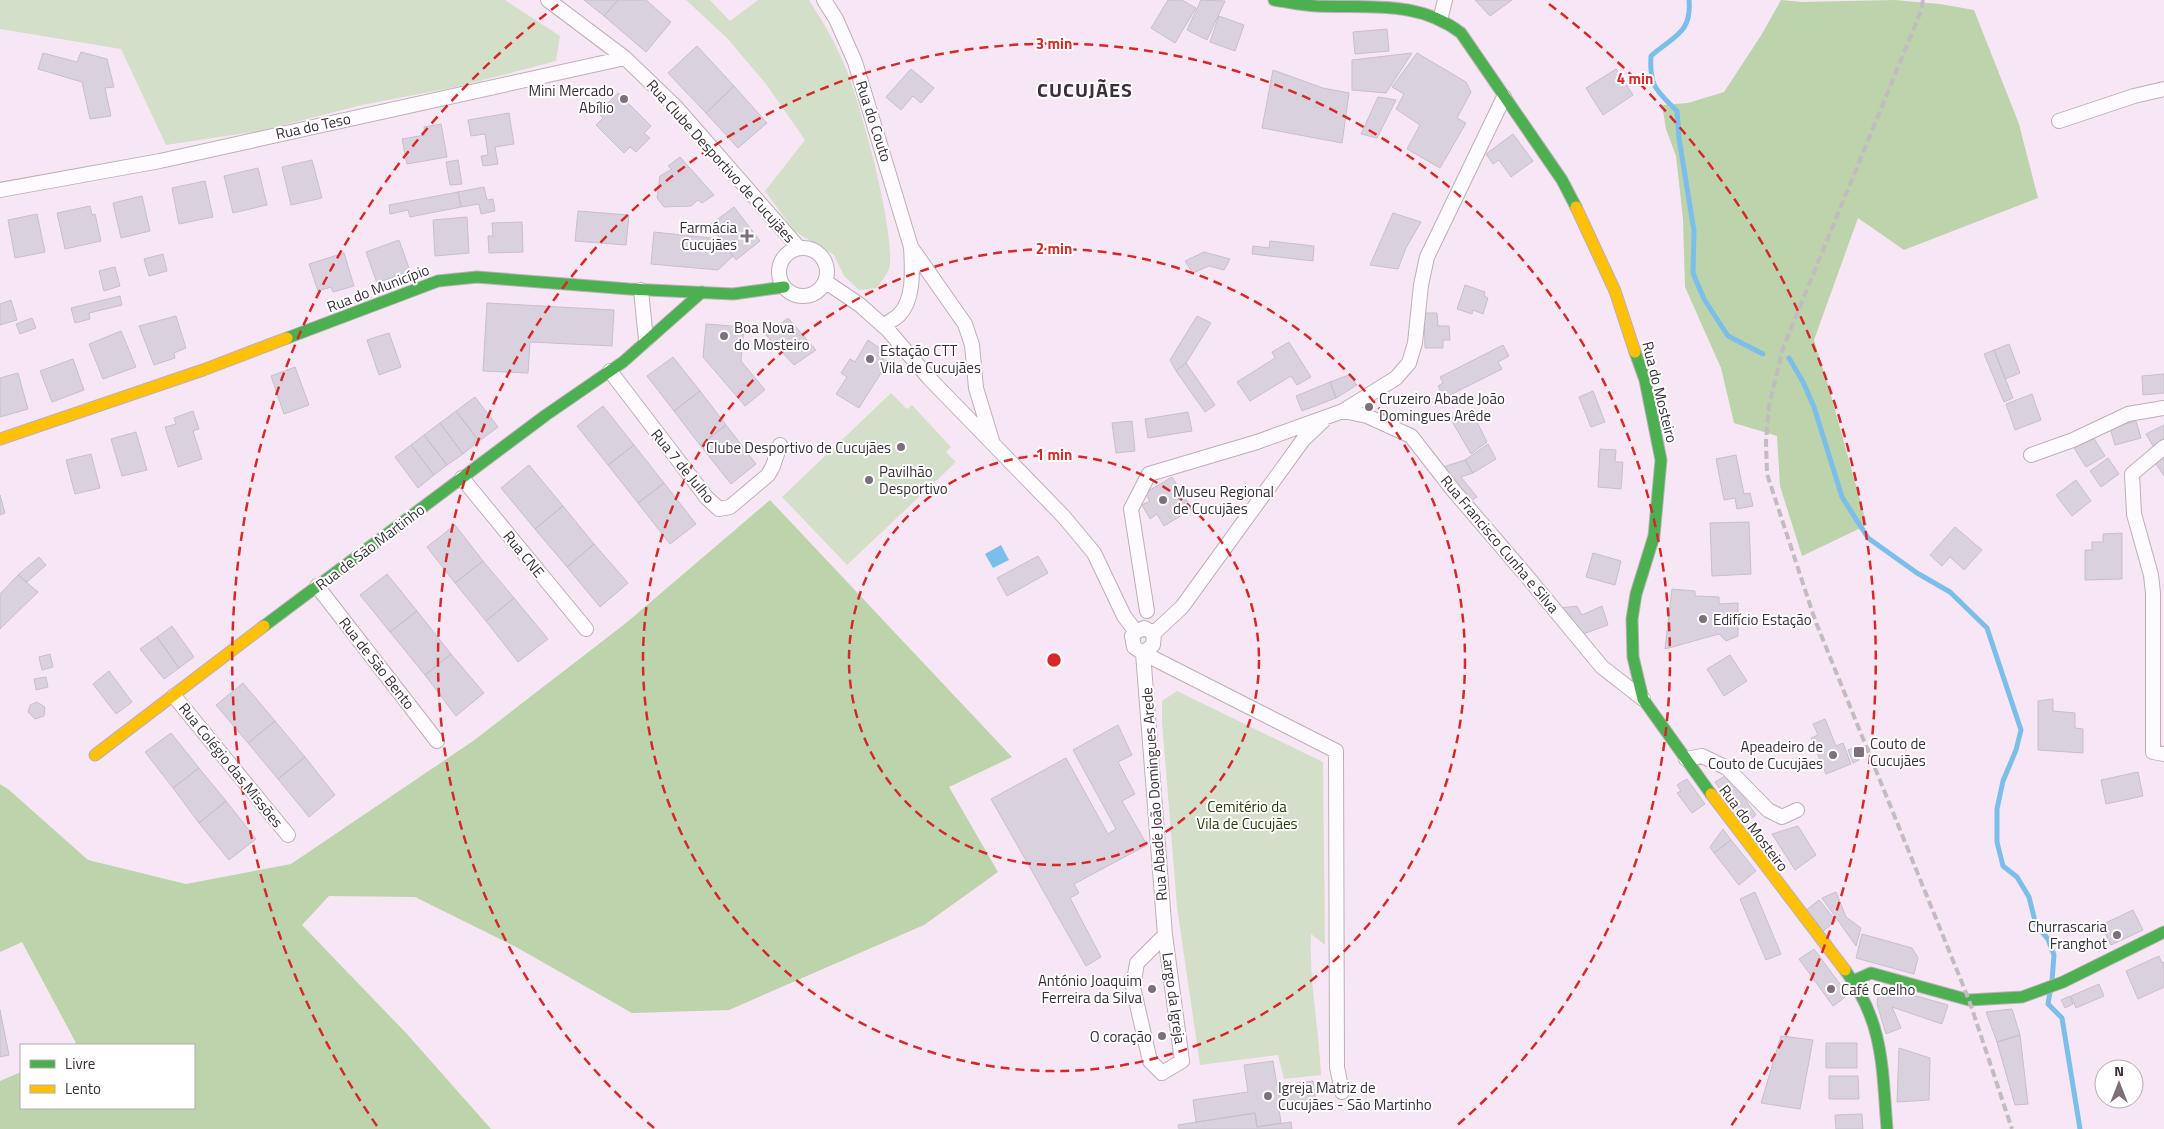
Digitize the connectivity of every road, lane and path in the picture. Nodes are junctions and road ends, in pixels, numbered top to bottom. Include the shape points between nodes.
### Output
1 (548, 0) edge
2 (824, 0) edge
3 (1274, 0) edge
4 (1445, 0) edge
5 (1441, 16) junction
6 (625, 58) junction
7 (2164, 89) edge
8 (1504, 97) junction
9 (2059, 121) dead end
10 (0, 190) edge
11 (911, 246) junction
12 (799, 248) junction
13 (826, 282) junction
14 (784, 287) junction
15 (641, 290) junction
16 (702, 292) junction
17 (883, 326) junction
18 (646, 340) junction
19 (610, 371) junction
20 (2164, 408) edge
21 (1343, 411) junction
22 (1328, 416) junction
23 (0, 438) edge
24 (780, 445) dead end
25 (993, 445) junction
26 (2164, 446) edge
27 (2031, 455) dead end
28 (462, 478) junction
29 (317, 586) junction
30 (1147, 611) dead end
31 (586, 629) dead end
32 (1136, 632) junction
33 (1154, 633) junction
34 (1143, 653) junction
35 (174, 696) junction
36 (1643, 699) junction
37 (438, 741) dead end
38 (2164, 754) edge
39 (96, 755) dead end
40 (1686, 759) junction
41 (1797, 810) dead end
42 (288, 835) dead end
43 (2164, 932) edge
44 (1165, 935) junction
45 (1853, 981) junction
46 (1342, 1092) dead end
47 (1887, 1129) edge

1 - 6 street, Rua Clube Desportivo de Cucujães
2 - 11 street, Rua do Couto via 855,62
3 - 5 street, Rua do Mosteiro via 1315,6 1392,4 1425,8
4 - 5 street
5 - 8 street, Rua do Mosteiro via 1461,33
6 - 10 street, Rua do Teso via 160,161
6 - 12 street, Rua Clube Desportivo de Cucujães via 676,107
7 - 9 street
8 - 21 street via 1427,257 1416,343 1409,363 1396,378
8 - 36 street, Rua do Mosteiro via 1562,180 1592,238 1618,300 1652,409 1660,460 1659,497 1654,536 1636,594 1632,619 1634,657
11 - 17 street, Rua do Couto via 912,274 908,298 900,314
11 - 25 street, Rua do Couto via 965,324 972,345 976,388
12 - 13 street via 816,251 823,257 827,265
12 - 14 street via 785,256 780,264 780,280
13 - 14 street via 815,294 807,296 790,293
13 - 17 street via 860,305
14 - 16 street, Rua do Município via 733,294
15 - 16 street, Rua do Município
15 - 18 street
15 - 23 street, Rua do Município via 477,277 438,281 203,370
16 - 18 street, Rua de São Martinho
17 - 25 street
18 - 19 street, Rua de São Martinho
19 - 24 street, Rua 7 de Julho via 707,498 719,509 730,507 768,475
19 - 28 street, Rua de São Martinho
20 - 27 street via 2128,414 2073,440
21 - 22 street
21 - 36 street, Rua Francisco Cunha e Silva via 1367,416 1411,436 1602,668
22 - 30 street via 1258,442 1149,474 1131,509
22 - 33 street via 1303,440 1182,607
25 - 32 street via 1064,517 1094,553 1124,616
26 - 38 street via 2132,474 2132,492 2134,514 2153,593 2153,752
28 - 29 street, Rua de São Martinho
28 - 31 street, Rua CNE
29 - 35 street, Rua de São Martinho
29 - 37 street, Rua de São Bento
32 - 33 street via 1144,628
32 - 34 street via 1132,636 1134,647
33 - 34 street via 1153,645
34 - 44 street, Rua Abade João Domingues Arede
34 - 46 street via 1336,751 1337,1067
35 - 39 street, Rua de São Martinho
35 - 42 street, Rua Colégio das Missões
36 - 40 street, Rua do Mosteiro
40 - 41 street via 1702,756 1727,768 1768,810 1782,817
40 - 45 street, Rua do Mosteiro via 1735,829
43 - 45 street via 2063,982 2022,997 1969,1000 1871,973
44 - 44 street, Largo da Igreja via 1137,963 1133,987 1150,1061 1162,1074 1182,1061
45 - 47 street, Rua do Mosteiro via 1872,1016 1880,1046

